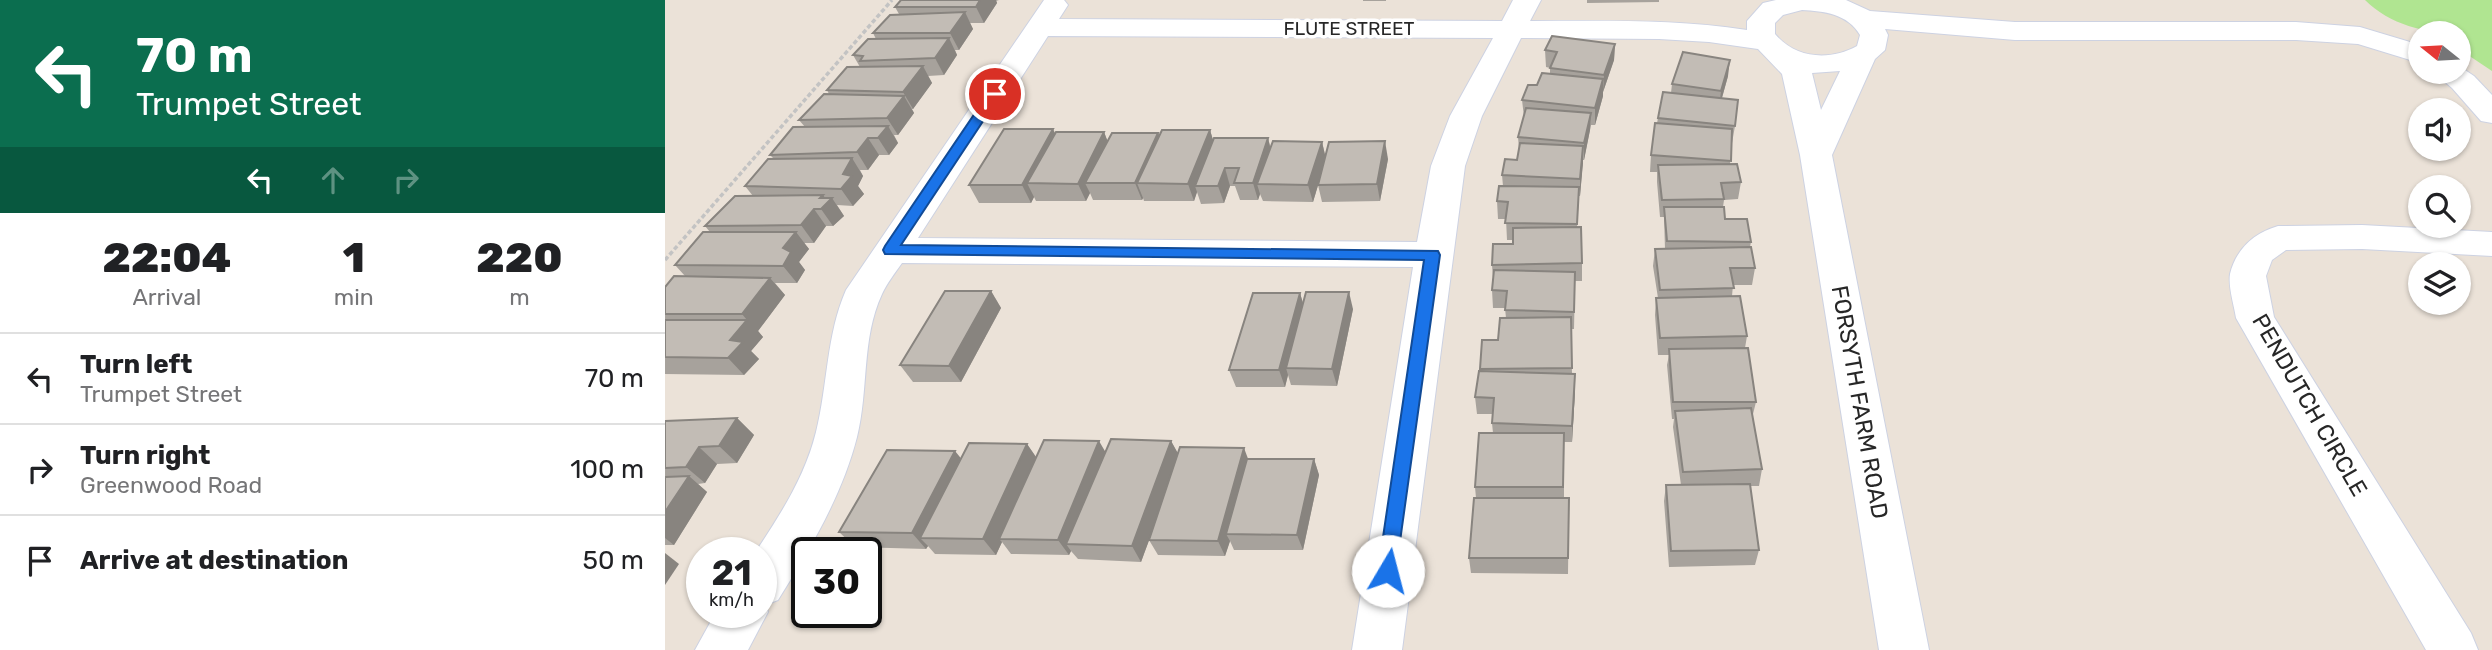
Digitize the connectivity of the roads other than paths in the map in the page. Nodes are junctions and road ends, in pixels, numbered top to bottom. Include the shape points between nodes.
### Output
1 (1802, 1) edge
2 (1773, 9) junction
3 (1855, 10) edge
4 (1049, 13) edge
5 (1519, 15) edge
6 (1659, 30) junction
7 (2015, 31) junction
8 (1774, 48) junction
9 (2408, 50) edge
10 (1866, 53) junction
11 (2465, 84) edge
12 (2492, 114) edge
13 (1817, 155) junction
14 (2492, 244) edge
15 (890, 250) junction
16 (1433, 255) junction
17 (777, 559) edge
18 (734, 628) edge
19 (720, 650) edge
20 (1377, 650) edge
21 (1905, 650) edge
22 (2453, 650) edge

1 - 2 street, FLUTE STREET
1 - 3 street
2 - 6 street, FLUTE STREET
2 - 8 street via 1760,27
3 - 7 street
3 - 10 street via 1874,34
4 - 5 street, FLUTE STREET
4 - 15 street
5 - 6 street, FLUTE STREET
5 - 16 street via 1467,117 1448,166
6 - 8 street, FLUTE STREET via 1709,33
7 - 9 street via 2296,31 2360,36
7 - 10 street via 1923,39
8 - 10 street, FLUTE STREET via 1824,64 1838,64
8 - 13 street, FORSYTH FARM ROAD via 1797,72
10 - 13 street
11 - 12 street
13 - 21 street, FORSYTH FARM ROAD
14 - 22 street, PENDUTCH CIRCLE via 2279,238 2257,253 2248,276 2255,318
15 - 16 street
15 - 17 street via 853,320 831,454 808,508
16 - 20 street
18 - 19 street

